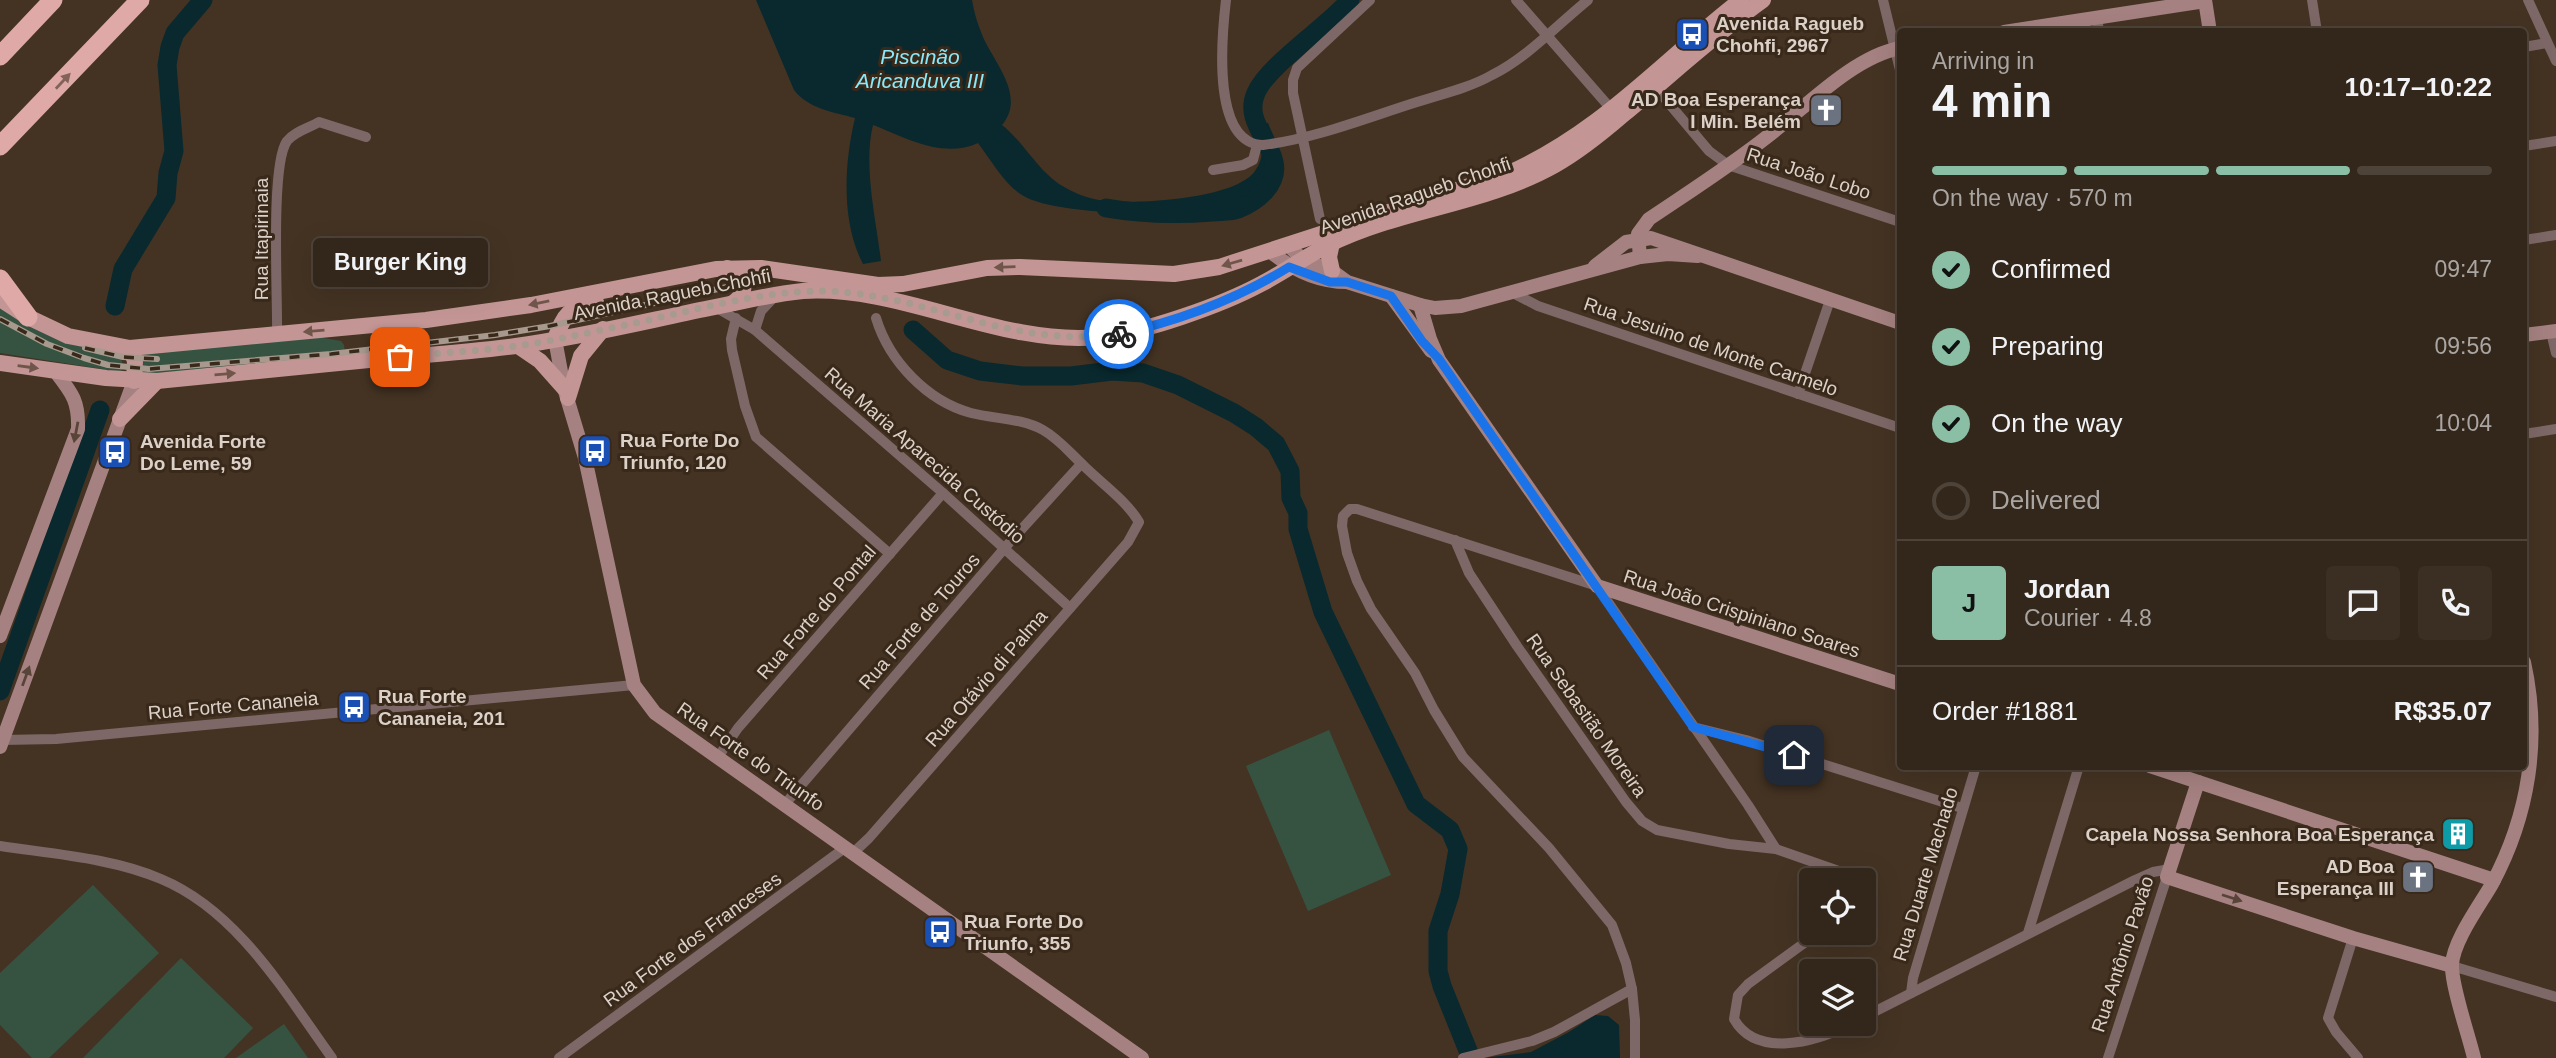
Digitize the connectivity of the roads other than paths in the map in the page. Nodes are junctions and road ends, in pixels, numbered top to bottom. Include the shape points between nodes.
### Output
1 (53, 0) edge
2 (140, 0) edge
3 (1226, 0) edge
4 (1370, 0) edge
5 (1516, 0) edge
6 (1588, 0) edge
7 (1741, 0) edge
8 (1763, 0) edge
9 (1883, 0) edge
10 (2205, 0) edge
11 (2312, 0) edge
12 (2528, 0) edge
13 (2097, 16) junction
14 (2027, 28) edge
15 (2098, 28) edge
16 (2209, 28) edge
17 (2316, 28) edge
18 (1546, 36) junction
19 (2547, 43) junction
20 (1897, 46) edge
21 (2527, 46) edge
22 (1897, 49) edge
23 (0, 56) edge
24 (2556, 61) edge
25 (1656, 88) junction
26 (1612, 110) junction
27 (16, 130) junction
28 (366, 137) dead end
29 (1302, 137) junction
30 (2556, 141) edge
31 (1261, 145) junction
32 (0, 146) edge
33 (2527, 146) edge
34 (0, 161) edge
35 (1728, 164) junction
36 (1213, 170) dead end
37 (1320, 219) dead end
38 (1897, 221) edge
39 (2556, 235) edge
40 (1638, 239) junction
41 (2527, 240) edge
42 (1332, 243) junction
43 (1289, 246) junction
44 (1271, 252) junction
45 (1698, 256) junction
46 (1640, 257) junction
47 (1295, 263) junction
48 (727, 268) junction
49 (1592, 270) junction
50 (701, 271) junction
51 (1332, 271) junction
52 (0, 279) edge
53 (1347, 282) junction
54 (1513, 293) junction
55 (777, 294) junction
56 (1391, 296) junction
57 (0, 299) edge
58 (1830, 300) junction
59 (1420, 305) junction
60 (735, 311) junction
61 (28, 317) junction
62 (876, 318) dead end
63 (1897, 322) edge
64 (603, 329) junction
65 (755, 330) junction
66 (2554, 331) edge
67 (277, 335) junction
68 (2527, 335) edge
69 (555, 339) junction
70 (518, 346) junction
71 (130, 348) junction
72 (2556, 353) edge
73 (1439, 359) junction
74 (0, 363) edge
75 (55, 371) junction
76 (134, 381) junction
77 (157, 381) junction
78 (566, 393) junction
79 (1798, 394) junction
80 (120, 419) junction
81 (1897, 427) edge
82 (2556, 429) edge
83 (2527, 434) edge
84 (1081, 464) junction
85 (943, 493) junction
86 (1455, 540) junction
87 (1005, 548) junction
88 (890, 554) junction
89 (1597, 586) junction
90 (1070, 608) junction
91 (0, 636) edge
92 (1897, 683) edge
93 (2527, 683) edge
94 (634, 685) junction
95 (1693, 727) junction
96 (1, 744) edge
97 (718, 757) junction
98 (1975, 770) edge
99 (2078, 770) edge
100 (2162, 770) edge
101 (2198, 782) junction
102 (785, 804) junction
103 (1962, 808) junction
104 (0, 846) edge
105 (1776, 849) junction
106 (849, 850) junction
107 (1830, 868) edge
108 (2169, 873) junction
109 (2494, 880) junction
110 (2028, 933) junction
111 (2353, 938) junction
112 (1802, 945) edge
113 (2452, 966) junction
114 (1632, 989) junction
115 (1911, 993) junction
116 (2556, 997) edge
117 (1876, 1011) edge
118 (1827, 1036) edge
119 (332, 1058) edge
120 (559, 1058) edge
121 (1142, 1058) edge
122 (1463, 1058) edge
123 (1635, 1058) edge
124 (2108, 1058) edge
125 (2358, 1058) edge
126 (2474, 1058) edge

1 - 23 highway
27 -> 2 highway
3 - 31 street via 1224,85 1228,111 1240,134
4 - 29 street via 1297,68 1293,93
5 - 18 street
6 - 18 street
7 - 26 main road, Avenida Ragueb Chohfi
8 - 25 main road, Avenida Ragueb Chohfi
9 - 20 street
10 - 13 street
10 - 16 street
11 - 17 street
12 - 19 street
13 - 14 street
13 - 15 street
18 - 26 street
18 - 29 street via 1491,76
19 - 21 street
19 - 24 street
22 - 35 street via 1854,68
25 - 35 street, Rua João Lobo via 1709,151
25 - 42 main road, Avenida Ragueb Chohfi via 1592,140 1543,172
26 - 43 main road, Avenida Ragueb Chohfi via 1553,152 1509,173
27 - 32 highway
27 - 34 highway
28 - 67 street, Rua Itapirinaia via 319,121 288,140 279,159
29 - 31 street
29 - 37 street
30 - 33 street
31 - 36 street via 1253,160
35 - 38 street, Rua João Lobo
35 - 40 street via 1649,219
39 - 41 street
40 - 45 street via 1664,241
40 - 46 street
40 - 49 street via 1617,247
42 - 47 main road, Avenida Ragueb Chohfi
42 - 51 main road
43 - 44 main road, Avenida Ragueb Chohfi
43 - 47 street
44 - 47 street
44 -> 48 main road, Avenida Ragueb Chohfi via 1174,274 987,268 878,285 761,268
45 - 46 street
45 - 58 street
46 - 49 street
47 - 51 street
47 - 53 street via 1330,282
47 - 55 main road, Avenida Ragueb Chohfi via 1259,286 1206,307 1140,330 1099,337 1059,337 993,327 856,293
48 - 50 main road, Avenida Ragueb Chohfi
48 - 60 main road via 740,275 744,286
49 - 54 street
50 -> 67 main road, Avenida Ragueb Chohfi via 494,311
50 - 69 main road via 676,286 577,306 562,319
51 - 53 street
52 - 61 highway
53 - 56 street
54 - 59 street via 1461,306
54 - 79 street, Rua Jesuino de Monte Carmelo via 1538,306
55 - 60 main road, Avenida Ragueb Chohfi
55 - 65 street via 761,311
56 - 59 street
56 - 73 street
57 - 61 main road, Avenida Ragueb Chohfi
58 - 63 street
58 - 79 street
59 - 73 street
60 - 64 main road, Avenida Ragueb Chohfi via 714,307
60 - 65 street, Rua Maria Aparecida Custódio
60 - 88 street via 732,350 756,437
61 - 71 main road, Avenida Ragueb Chohfi via 68,336
62 - 84 street via 891,353 928,391 970,412 1044,430
64 - 69 main road, Avenida Ragueb Chohfi
64 - 78 main road via 581,356
65 - 85 street, Rua Maria Aparecida Custódio
66 - 68 street
66 - 72 street
67 - 71 main road, Avenida Ragueb Chohfi
69 - 70 main road, Avenida Ragueb Chohfi
69 - 78 street, Rua Forte do Triunfo
77 -> 70 main road, Avenida Ragueb Chohfi
70 - 78 main road via 540,361
71 - 76 main road
73 - 89 street
74 -> 75 main road, Avenida Ragueb Chohfi
75 - 76 main road, Avenida Ragueb Chohfi
75 -> 91 street via 73,395 78,429
76 - 77 main road, Avenida Ragueb Chohfi
76 - 80 street
77 - 80 main road
78 - 94 street, Rua Forte do Triunfo via 585,458
79 - 81 street, Rua Jesuino de Monte Carmelo
96 -> 80 street
82 - 83 street
84 - 87 street, Rua Forte de Touros
84 - 90 street, Rua Otávio di Palma via 1139,522 1128,542
85 - 87 street, Rua Maria Aparecida Custódio
85 - 88 street, Rua Forte do Pontal
86 - 89 street, Rua João Crispiniano Soares
86 - 105 street, Rua Sebastião Moreira via 1469,573 1517,646 1642,821 1666,832
86 - 114 street, Rua João Crispiniano Soares via 1356,509 1343,516 1347,553 1371,609 1415,673 1463,757 1549,848 1605,916 1619,943
87 - 90 street, Rua Maria Aparecida Custódio
87 - 102 street, Rua Forte de Touros
88 - 97 street, Rua Forte do Pontal
89 - 92 street, Rua João Crispiniano Soares
89 - 95 street
90 - 106 street, Rua Otávio di Palma via 869,838
93 - 109 street via 2529,782
94 - 96 street, Rua Forte Cananeia
94 - 97 street, Rua Forte do Triunfo via 655,713
95 - 103 street
95 - 105 street
97 - 102 street, Rua Forte do Triunfo
98 - 103 street, Rua Duarte Machado
99 - 110 street
100 - 101 street
101 - 108 street, Rua Antônio Pavão
101 - 109 street
102 - 106 street, Rua Forte do Triunfo
103 - 115 street, Rua Duarte Machado
104 - 119 street via 127,868 163,879 200,901 225,920 258,958
105 - 107 street, Rua Sebastião Moreira
106 - 120 street, Rua Forte dos Franceses
106 - 121 street, Rua Forte do Triunfo
108 - 110 street via 2153,872
108 -> 111 street
108 - 124 street, Rua Antônio Pavão
109 - 113 street via 2456,949
110 - 115 street
111 - 113 street
111 - 125 street via 2328,1018
112 - 118 street via 1748,984 1738,995 1734,1019 1743,1036 1777,1053
113 - 116 street
113 - 126 street
114 - 122 street via 1543,1037
114 - 123 street
115 - 117 street

